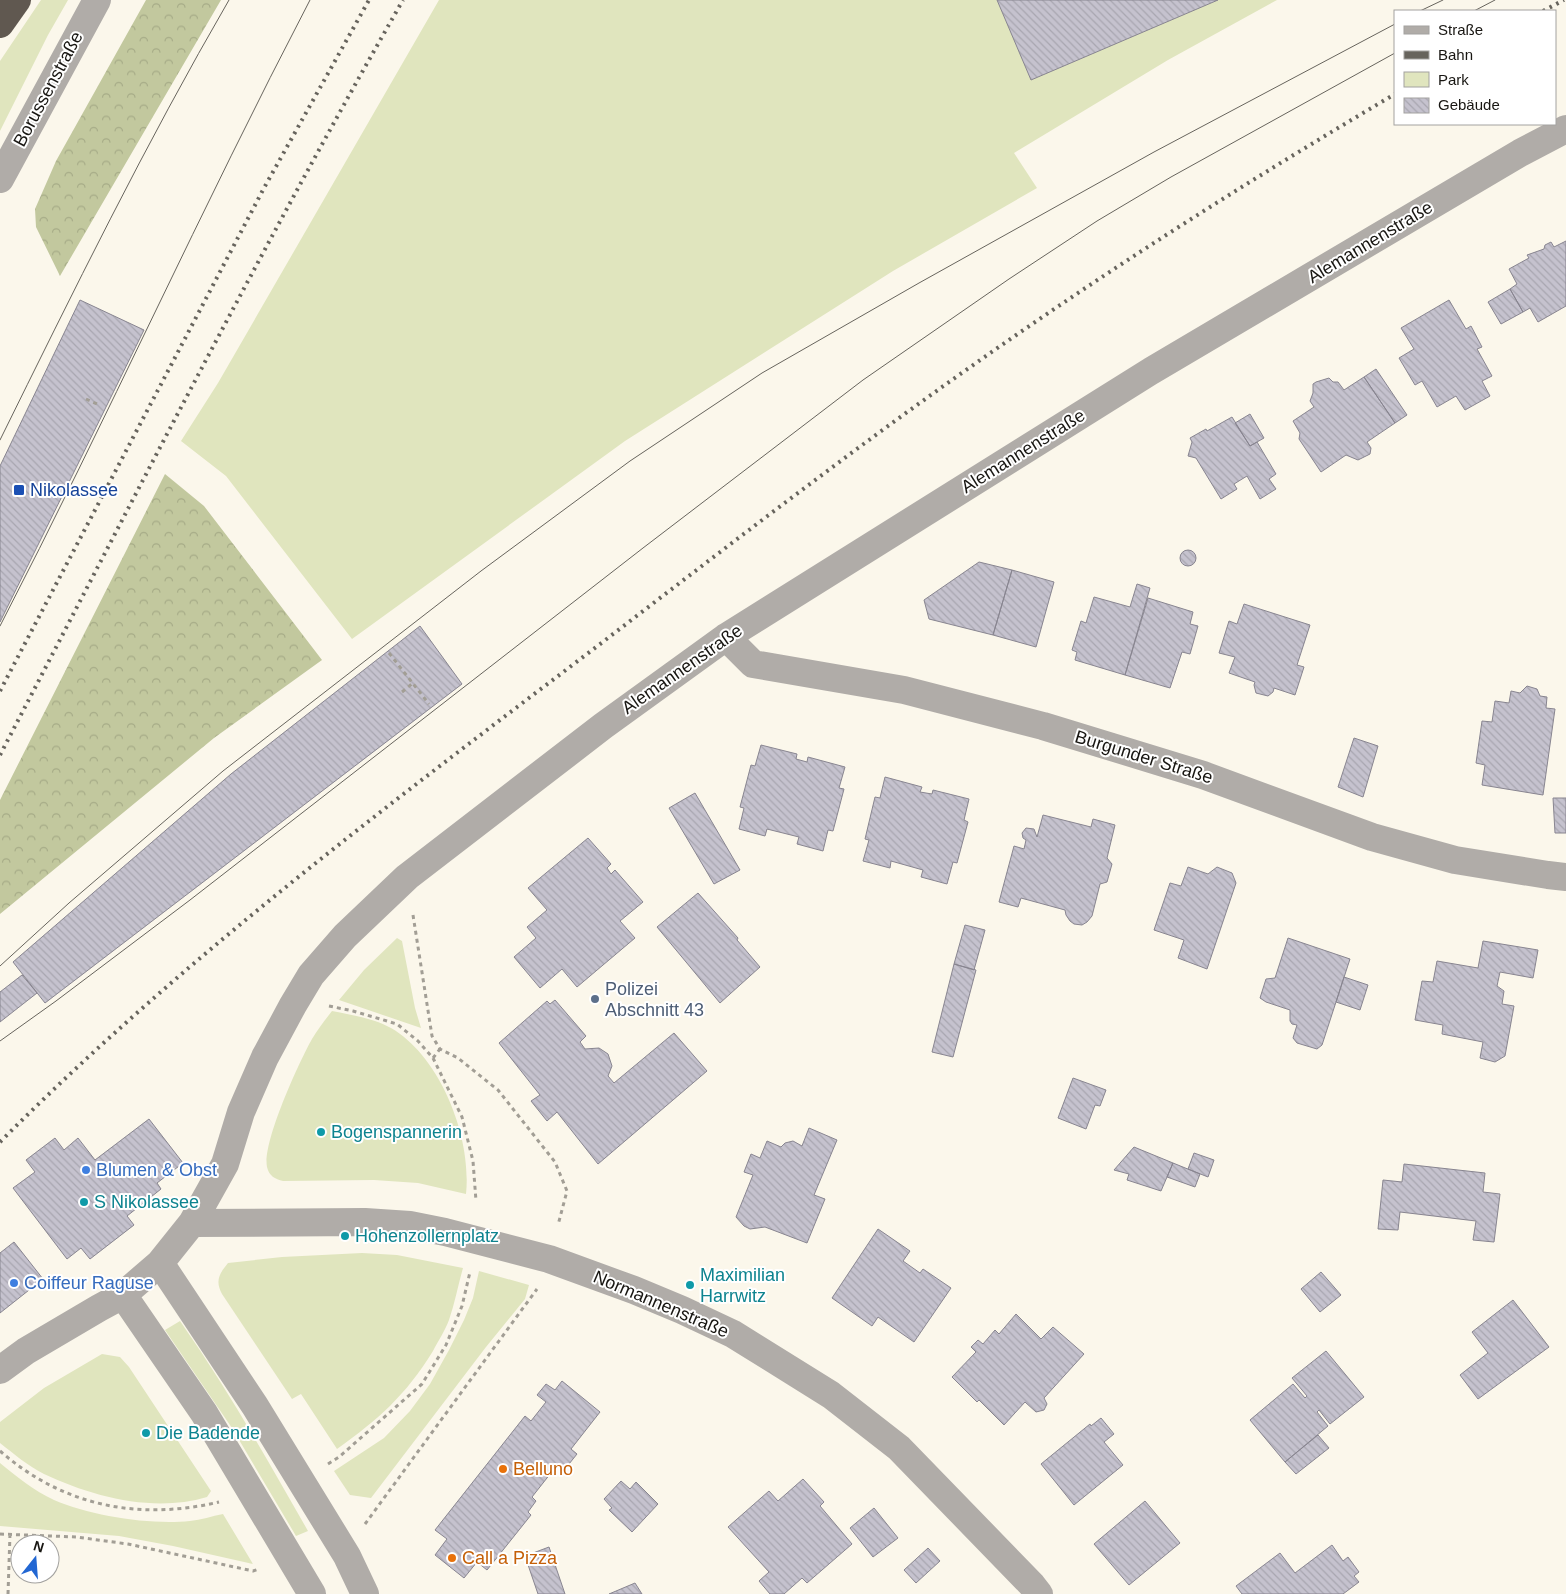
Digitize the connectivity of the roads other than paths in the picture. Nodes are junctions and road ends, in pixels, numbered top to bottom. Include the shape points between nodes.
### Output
1 (17, 0) edge
2 (97, 0) edge
3 (0, 24) edge
4 (1566, 128) edge
5 (0, 179) edge
6 (726, 637) junction
7 (1566, 877) edge
8 (192, 1223) junction
9 (160, 1262) junction
10 (124, 1295) junction
11 (0, 1370) edge
12 (312, 1594) edge
13 (365, 1594) edge
14 (1039, 1594) edge

1 - 3 highway
2 - 5 street, Borussenstraße
4 - 6 street, Alemannenstraße via 1151,371
6 - 7 street, Burgunder Straße via 753,664 904,690 1043,726 1203,775 1372,837 1455,860
6 - 8 street, Alemannenstraße via 603,726 407,877 344,936 311,975 265,1057 241,1112 225,1164
8 - 9 street
8 - 14 street, Normannenstraße via 364,1222 410,1225 541,1257 682,1310 733,1334 831,1396 899,1448
9 - 10 street
9 - 13 street via 255,1406 346,1556
10 - 11 street via 26,1351
10 - 12 street via 204,1413

